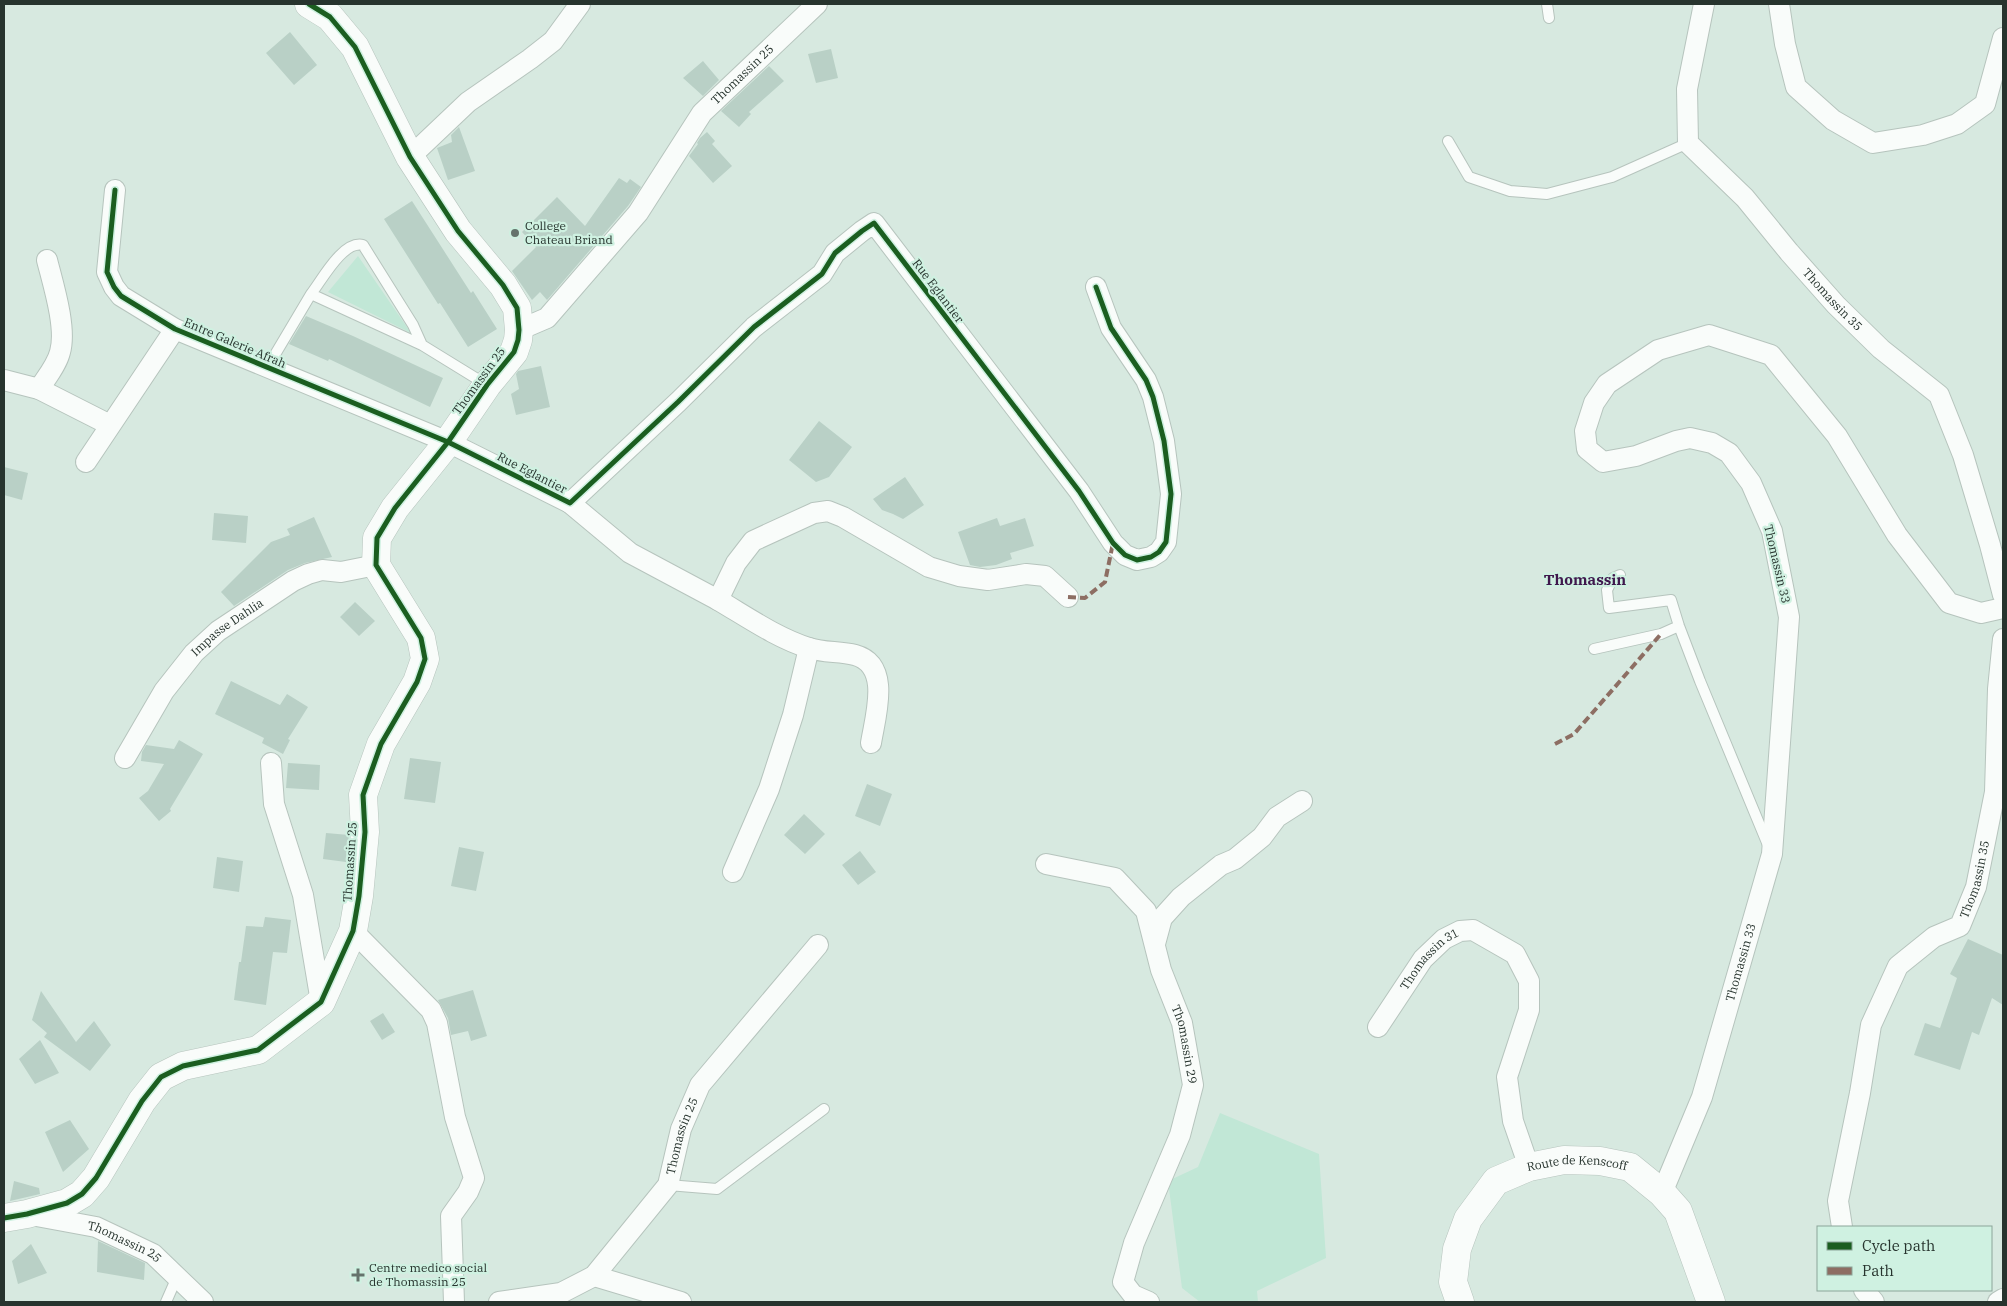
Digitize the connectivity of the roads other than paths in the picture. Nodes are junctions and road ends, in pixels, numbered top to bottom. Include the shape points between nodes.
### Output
1 (309, 4) edge
2 (580, 4) edge
3 (817, 4) edge
4 (1548, 4) edge
5 (1704, 4) edge
6 (1779, 4) edge
7 (1549, 18) dead end
8 (2003, 38) edge
9 (1448, 141) dead end
10 (1688, 143) junction
11 (410, 157) junction
12 (115, 190) dead end
13 (47, 260) dead end
14 (1096, 287) dead end
15 (311, 294) junction
16 (175, 329) junction
17 (520, 330) junction
18 (422, 345) junction
19 (266, 368) junction
20 (4, 380) edge
21 (487, 385) junction
22 (39, 389) junction
23 (110, 424) junction
24 (448, 442) junction
25 (86, 462) dead end
26 (570, 503) junction
27 (376, 565) junction
28 (1620, 575) dead end
29 (2003, 595) edge
30 (1068, 597) dead end
31 (718, 600) junction
32 (2003, 608) edge
33 (1679, 626) junction
34 (2003, 639) edge
35 (810, 648) junction
36 (1594, 649) dead end
37 (871, 743) dead end
38 (125, 758) dead end
39 (270, 763) dead end
40 (1302, 800) dead end
41 (1996, 825) edge
42 (1772, 854) junction
43 (1046, 864) dead end
44 (733, 872) dead end
45 (353, 931) junction
46 (818, 945) dead end
47 (1154, 946) junction
48 (321, 1002) junction
49 (1378, 1027) dead end
50 (824, 1109) dead end
51 (1529, 1167) junction
52 (668, 1185) junction
53 (1662, 1193) junction
54 (15, 1216) edge
55 (1842, 1226) edge
56 (594, 1276) junction
57 (177, 1277) junction
58 (1865, 1291) edge
59 (562, 1298) edge
60 (2003, 1299) edge
61 (166, 1302) edge
62 (203, 1302) edge
63 (454, 1302) edge
64 (499, 1302) edge
65 (681, 1302) edge
66 (1149, 1302) edge
67 (1460, 1302) edge
68 (1711, 1302) edge
69 (1874, 1302) edge
70 (1998, 1302) edge

1 - 11 street, Thomassin 25 via 330,17 355,47
2 - 11 street via 553,41 468,102
3 - 17 street, Thomassin 25 via 702,113 638,212 547,318
4 - 7 lane
5 - 10 street via 1687,89
6 - 8 street via 1796,87 1833,120 1872,143 1923,135 1957,124 1985,104
9 - 10 lane via 1469,177 1510,191 1547,194 1612,177
10 - 29 street, Thomassin 35 via 1746,198 1788,252 1836,305 1882,350 1939,395 1963,455
11 - 17 street, Thomassin 25 via 458,231 503,285 516,308
12 - 16 street, Entre Galerie Afrah via 107,272 121,296
13 - 22 street via 61,323 61,351
14 - 26 street, Rue Eglantier via 1111,328 1150,389 1164,441 1172,494 1166,542 1151,557 1136,560 1124,555 1113,543 1079,492 874,223 835,253 822,274 754,327
15 - 18 lane
15 - 18 lane via 344,250 352,245 363,245 413,324
15 - 19 lane
16 - 19 street, Entre Galerie Afrah
16 - 23 street
17 - 21 street, Thomassin 25 via 514,352
18 - 21 lane
19 - 24 street, Entre Galerie Afrah
20 - 22 street
21 - 24 street, Thomassin 25
22 - 23 street
23 - 25 street
24 - 26 street, Rue Eglantier
24 - 27 street, Thomassin 25 via 395,508 377,538
26 - 31 street via 630,553
27 - 38 street, Impasse Dahlia via 341,572 322,570 293,580 218,631 194,653 164,691
27 - 45 street, Thomassin 25 via 421,638 425,659 414,688 381,744 363,795 365,832
28 - 33 lane via 1613,578 1607,590 1609,608 1671,600
30 - 31 street via 1046,576 1026,574 988,580 959,576 929,566 828,512 814,513 753,541 736,563
31 - 35 street via 787,640
32 - 42 street, Thomassin 33 via 1980,614 1949,603 1897,535 1837,436 1771,355 1709,335 1658,350 1607,384 1594,403 1585,431 1587,449 1603,462 1636,456 1690,438 1712,443 1729,453 1751,484 1772,531 1789,617
33 - 36 lane via 1661,634
33 - 42 lane
34 - 41 street, Thomassin 35 via 1998,689
35 - 37 street via 852,654 870,663 880,691
35 - 44 street via 794,715 769,789
39 - 48 street via 274,804 303,895
40 - 47 street via 1277,817 1262,837 1235,859 1221,865 1181,897 1162,918
41 - 55 street, Thomassin 35 via 1960,926 1934,937 1898,966 1871,1025 1838,1201
42 - 53 street, Thomassin 33 via 1702,1097
43 - 47 street, Thomassin 29 via 1115,878 1146,911
45 - 48 street, Thomassin 25
45 - 63 street via 431,1010 437,1023 455,1118 474,1178 451,1216
46 - 52 street, Thomassin 25 via 700,1085 681,1129
47 - 66 street, Thomassin 29 via 1182,1022 1193,1085 1180,1135 1134,1243 1123,1282 1134,1295
48 - 54 street, Thomassin 25 via 258,1050 183,1066 161,1077 142,1101 96,1178 82,1194 67,1203
49 - 51 street, Thomassin 31 via 1423,959 1444,939 1460,931 1473,930 1515,954 1529,981 1530,1010 1507,1077 1513,1121
50 - 52 lane via 717,1188
51 - 53 street, Route de Kenscoff via 1564,1160 1600,1161 1630,1167
51 - 67 street, Route de Kenscoff via 1496,1181 1468,1219 1457,1249 1453,1282
52 - 56 street, Thomassin 25
53 - 68 street, Route de Kenscoff via 1678,1211
54 - 57 street, Thomassin 25 via 96,1227 153,1254
56 - 59 street, Thomassin 25
56 - 65 street
57 - 61 lane
57 - 62 street, Thomassin 25
58 - 69 street
59 - 64 street, Thomassin 25
60 - 70 street

